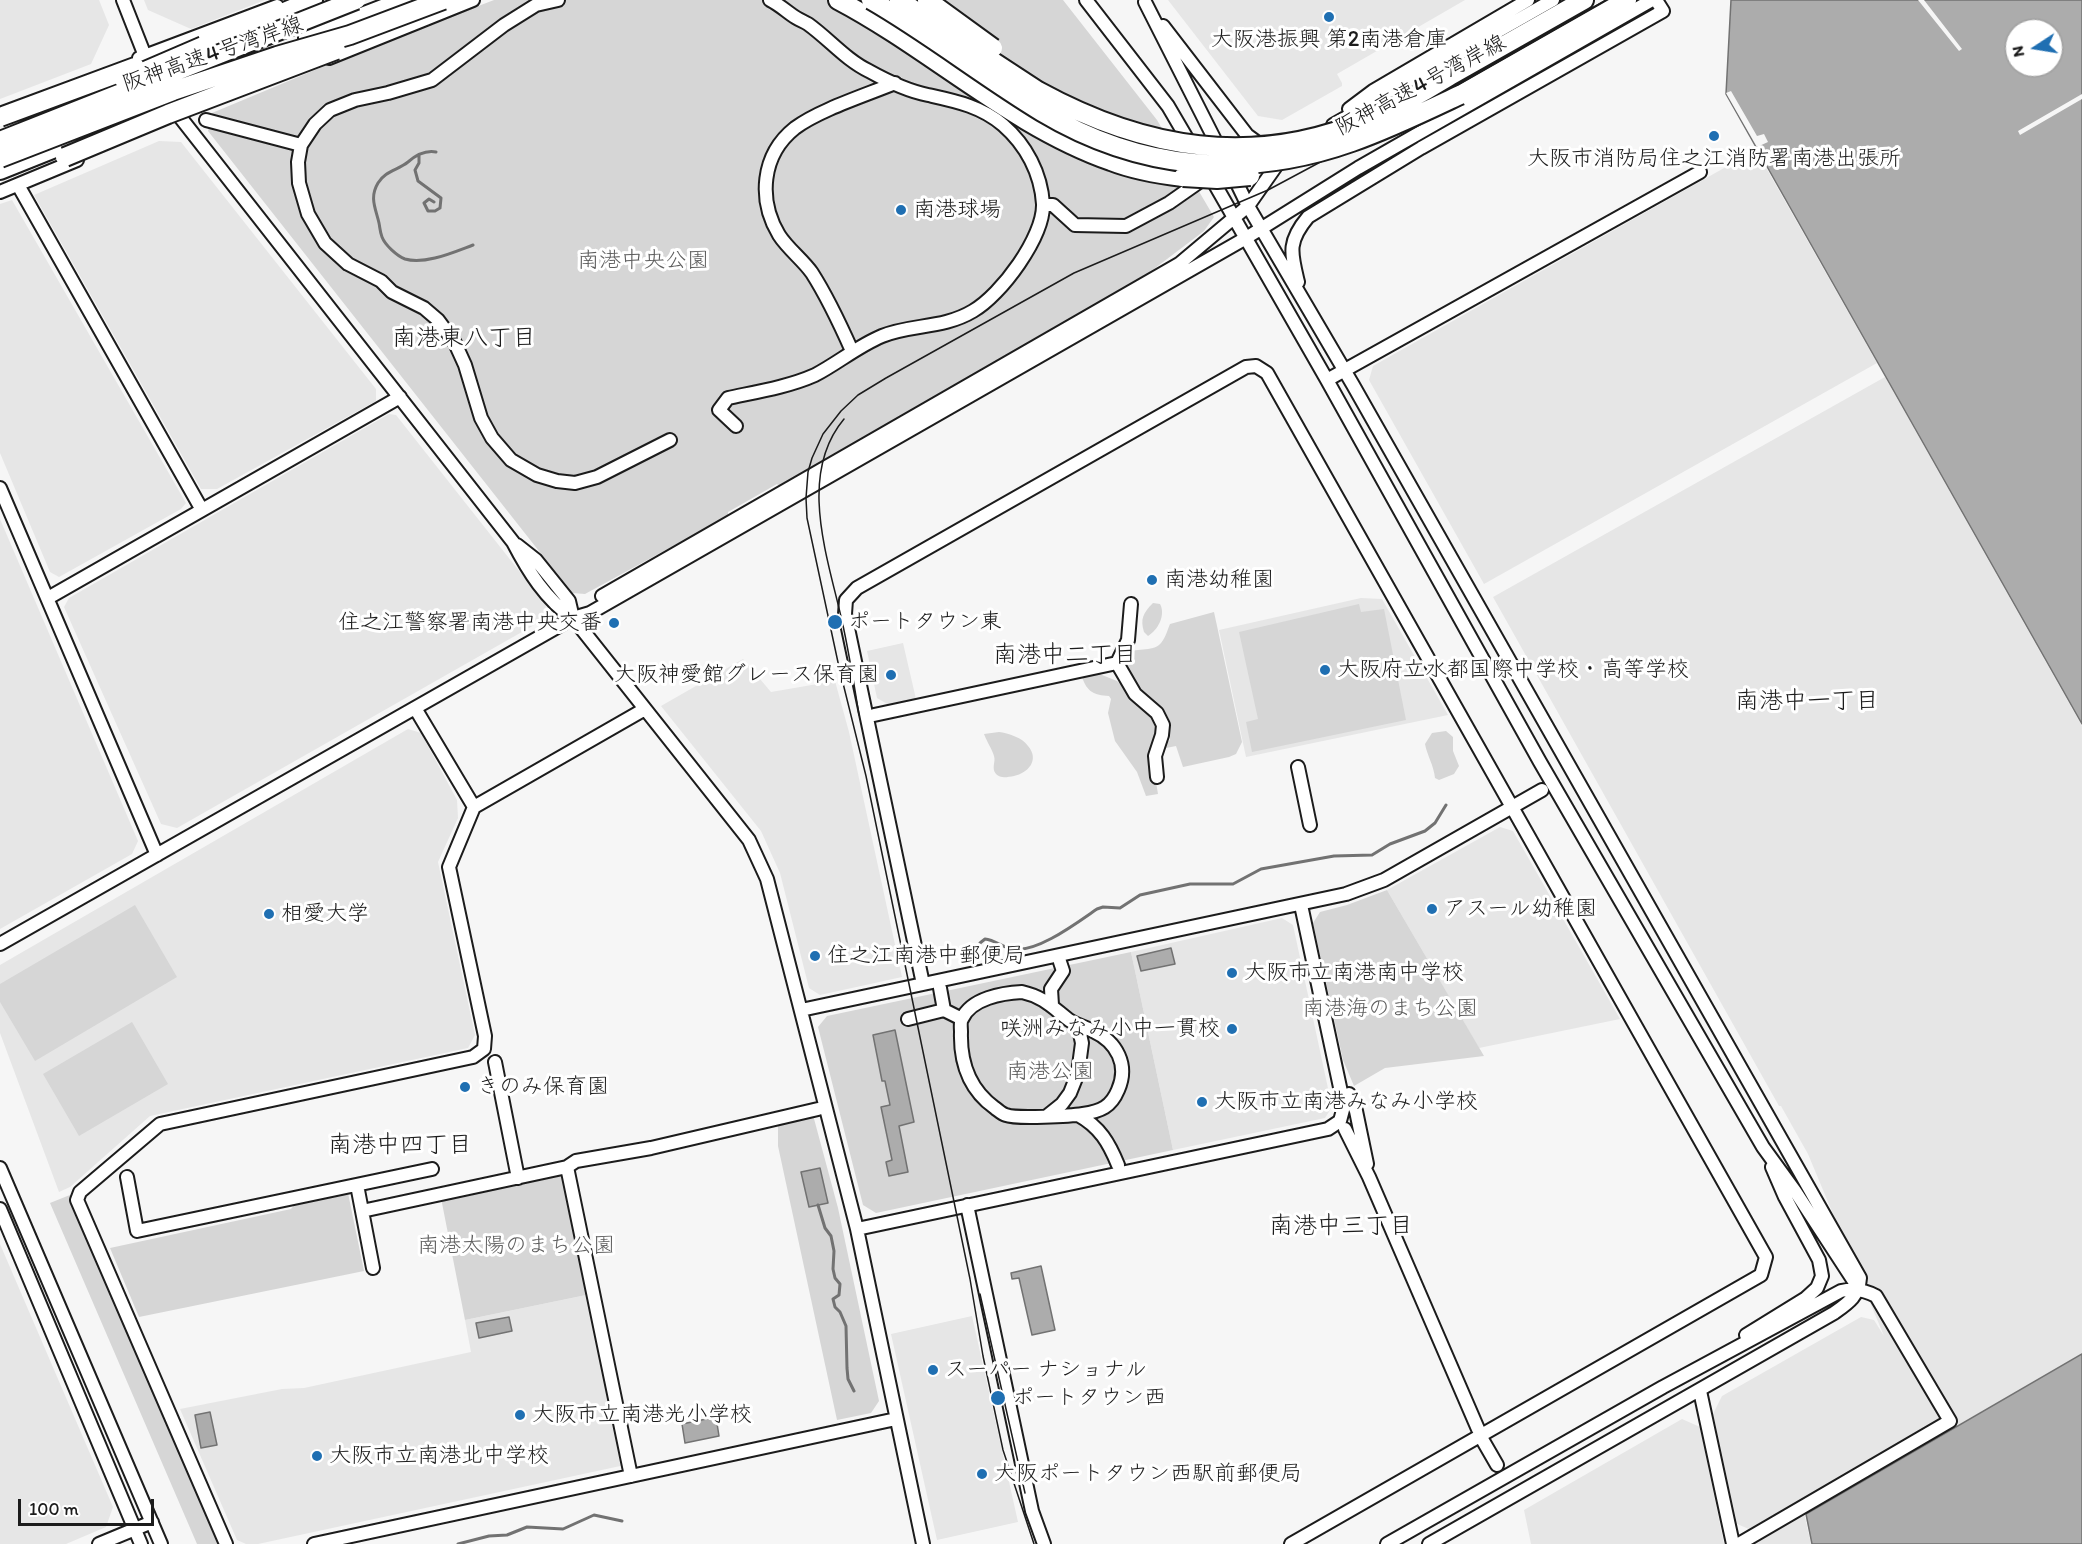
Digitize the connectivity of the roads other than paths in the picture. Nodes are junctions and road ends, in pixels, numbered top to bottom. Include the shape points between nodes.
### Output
1 (123, 0) edge
2 (313, 0) edge
3 (327, 0) edge
4 (356, 0) edge
5 (406, 0) edge
6 (457, 0) edge
7 (558, 0) edge
8 (770, 0) edge
9 (838, 0) edge
10 (872, 0) edge
11 (899, 0) edge
12 (927, 0) edge
13 (1086, 0) edge
14 (1528, 0) edge
15 (1553, 0) edge
16 (1584, 0) edge
17 (1627, 0) edge
18 (1654, 0) edge
19 (1144, 1) edge
20 (287, 7) edge
21 (203, 46) junction
22 (145, 56) junction
23 (1448, 77) junction
24 (895, 83) junction
25 (262, 85) dead end
26 (244, 92) dead end
27 (1460, 95) junction
28 (0, 110) edge
29 (174, 115) junction
30 (0, 117) edge
31 (206, 120) dead end
32 (0, 129) edge
33 (1323, 131) junction
34 (0, 139) edge
35 (301, 145) junction
36 (1293, 148) junction
37 (0, 156) edge
38 (0, 170) edge
39 (1700, 172) dead end
40 (1199, 182) dead end
41 (0, 183) edge
42 (18, 185) junction
43 (0, 192) edge
44 (1043, 206) junction
45 (1248, 206) junction
46 (1234, 219) junction
47 (1262, 228) junction
48 (1246, 238) junction
49 (1302, 295) junction
50 (852, 351) junction
51 (1345, 370) junction
52 (1328, 380) junction
53 (400, 398) junction
54 (736, 426) dead end
55 (669, 440) dead end
56 (0, 488) edge
57 (202, 510) junction
58 (48, 598) junction
59 (1131, 604) dead end
60 (573, 618) junction
61 (1117, 663) junction
62 (415, 708) junction
63 (645, 710) junction
64 (874, 715) dead end
65 (1298, 767) dead end
66 (1157, 777) dead end
67 (1542, 790) dead end
68 (474, 807) junction
69 (1511, 808) junction
70 (1310, 825) dead end
71 (157, 855) junction
72 (1301, 904) junction
73 (0, 944) edge
74 (1060, 962) dead end
75 (922, 984) junction
76 (940, 988) dead end
77 (1051, 989) junction
78 (1035, 995) junction
79 (1052, 1005) junction
80 (801, 1010) junction
81 (945, 1010) junction
82 (908, 1019) dead end
83 (962, 1019) junction
84 (1078, 1025) junction
85 (495, 1062) dead end
86 (1349, 1094) dead end
87 (818, 1109) dead end
88 (1078, 1115) junction
89 (1047, 1116) junction
90 (1345, 1129) dead end
91 (1763, 1147) junction
92 (1118, 1165) dead end
93 (567, 1167) junction
94 (0, 1168) edge
95 (432, 1169) dead end
96 (1369, 1177) junction
97 (127, 1178) dead end
98 (518, 1178) junction
99 (357, 1185) junction
100 (967, 1205) junction
101 (0, 1209) edge
102 (362, 1211) junction
103 (857, 1229) junction
104 (373, 1268) dead end
105 (1859, 1290) junction
106 (1663, 1387) junction
107 (1700, 1391) junction
108 (896, 1419) junction
109 (1497, 1465) dead end
110 (631, 1476) junction
111 (152, 1522) junction
112 (134, 1529) junction
113 (159, 1539) edge
114 (139, 1543) edge
115 (99, 1544) edge
116 (226, 1544) edge
117 (314, 1544) edge
118 (923, 1544) edge
119 (1044, 1544) edge
120 (1291, 1544) edge
121 (1387, 1544) edge
122 (1429, 1544) edge
123 (1732, 1544) edge
124 (1739, 1544) edge

1 - 22 street
2 - 20 highway
3 - 34 highway, 阪神高速4号湾岸線, bridge via 176,69
4 - 34 highway, bridge
5 - 37 highway, bridge
6 - 25 street
6 - 29 highway, bridge
6 - 37 highway, 阪神高速4号湾岸線, bridge via 173,91
7 - 35 street via 536,5 504,25 432,80 330,110
8 - 24 street via 867,70
9 - 27 highway, 阪神高速4号湾岸線, bridge via 1045,132 1110,161 1162,174 1231,178 1326,160 1375,141
10 - 27 highway, bridge via 1059,122 1113,145 1172,161 1235,166 1311,155 1353,142
11 - 23 highway, bridge via 1058,102 1121,129 1183,144 1247,147 1324,134 1386,112
12 - 23 highway, 阪神高速4号湾岸線, bridge via 1017,65 1073,99 1118,119 1190,136 1263,139 1322,129 1382,109
13 - 46 street via 1168,106
14 - 33 street via 1372,91
15 - 33 street
16 - 23 highway, 阪神高速4号湾岸線
17 - 27 highway, 阪神高速4号湾岸線
18 - 47 street via 1358,168
18 - 49 street via 1662,11 1421,148 1308,218 1292,241
19 - 36 street via 1247,135 1266,148
19 - 45 street
20 - 21 highway
20 - 22 street
21 - 30 highway, bridge
21 - 32 highway, bridge
22 - 28 street
22 - 29 street
24 - 44 street via 949,98 1002,123 1032,161
24 - 50 street via 795,128 777,150 764,186 770,217 780,237 811,272
26 - 29 street
29 - 38 highway, bridge via 60,146
29 - 41 highway, bridge
29 - 42 street
29 - 53 street
31 - 35 street
33 - 36 street
35 - 55 street via 299,183 308,214 325,243 348,264 438,320 456,343 492,438 511,460 537,475 575,483 597,477
36 - 45 street
39 - 51 street
40 - 44 street via 1126,226 1075,225 1053,205
42 - 43 street
42 - 57 street
44 - 50 street via 1037,231 1024,257 1009,278 974,311 930,327 884,335
45 - 46 street
45 - 47 street
46 - 48 street
46 - 60 street via 1179,264 586,605
47 - 48 street
47 - 49 street
48 - 52 street
48 - 60 street via 599,607
49 - 51 street
50 - 54 street via 815,374 728,398 719,410
51 - 52 street
51 - 105 street via 1856,1269
52 - 91 street via 1540,762
53 - 57 street
53 - 60 street via 513,542 536,560 568,601
56 - 58 street
57 - 58 street
58 - 71 street
59 - 61 street via 1128,640
60 - 62 street
60 - 63 street
61 - 64 street
61 - 66 street via 1135,694 1157,713 1163,725 1155,756
62 - 68 street
62 - 71 street
63 - 68 street
63 - 80 street via 749,840 767,879
65 - 70 street
67 - 69 street
68 - 116 street via 449,867 485,1036 484,1049 473,1057 160,1124 80,1192 77,1200
69 - 72 street via 1384,880
69 - 75 street via 1267,373 1256,366 1246,367 857,588 846,600 845,614
69 - 120 street via 1766,1257 1761,1275
71 - 73 street
72 - 75 street
72 - 100 street via 1344,1106 1340,1121 1328,1129
74 - 77 street via 1063,971
75 - 80 street
76 - 81 street
77 - 78 street
77 - 79 street
78 - 79 street
78 - 83 street via 1005,993 984,1000
79 - 84 street
80 - 103 street
81 - 82 street
81 - 83 street
83 - 89 street via 964,1060 968,1077 979,1095 1006,1115
84 - 88 street via 1109,1040 1123,1068 1121,1084 1105,1109
84 - 89 street via 1082,1043 1078,1073 1070,1093
85 - 98 street
86 - 96 street
87 - 93 street via 651,1148 576,1161
88 - 89 street
88 - 92 street via 1102,1133
90 - 96 street
91 - 105 street
91 - 106 street via 1819,1260 1822,1276 1818,1288
93 - 98 street
93 - 110 street
94 - 111 street
95 - 99 street
96 - 109 street
97 - 99 street via 137,1231
98 - 102 street
99 - 102 street
100 - 103 street
100 - 119 street via 1032,1511
101 - 112 street
102 - 104 street
103 - 108 street
105 - 106 street via 1841,1291
105 - 107 street via 1834,1313
105 - 124 street via 1876,1296 1950,1420
106 - 121 street
107 - 122 street
107 - 123 street
108 - 110 street
108 - 118 street
110 - 117 street
111 - 112 street
111 - 113 street
112 - 114 street
112 - 115 street
113 - 114 street

